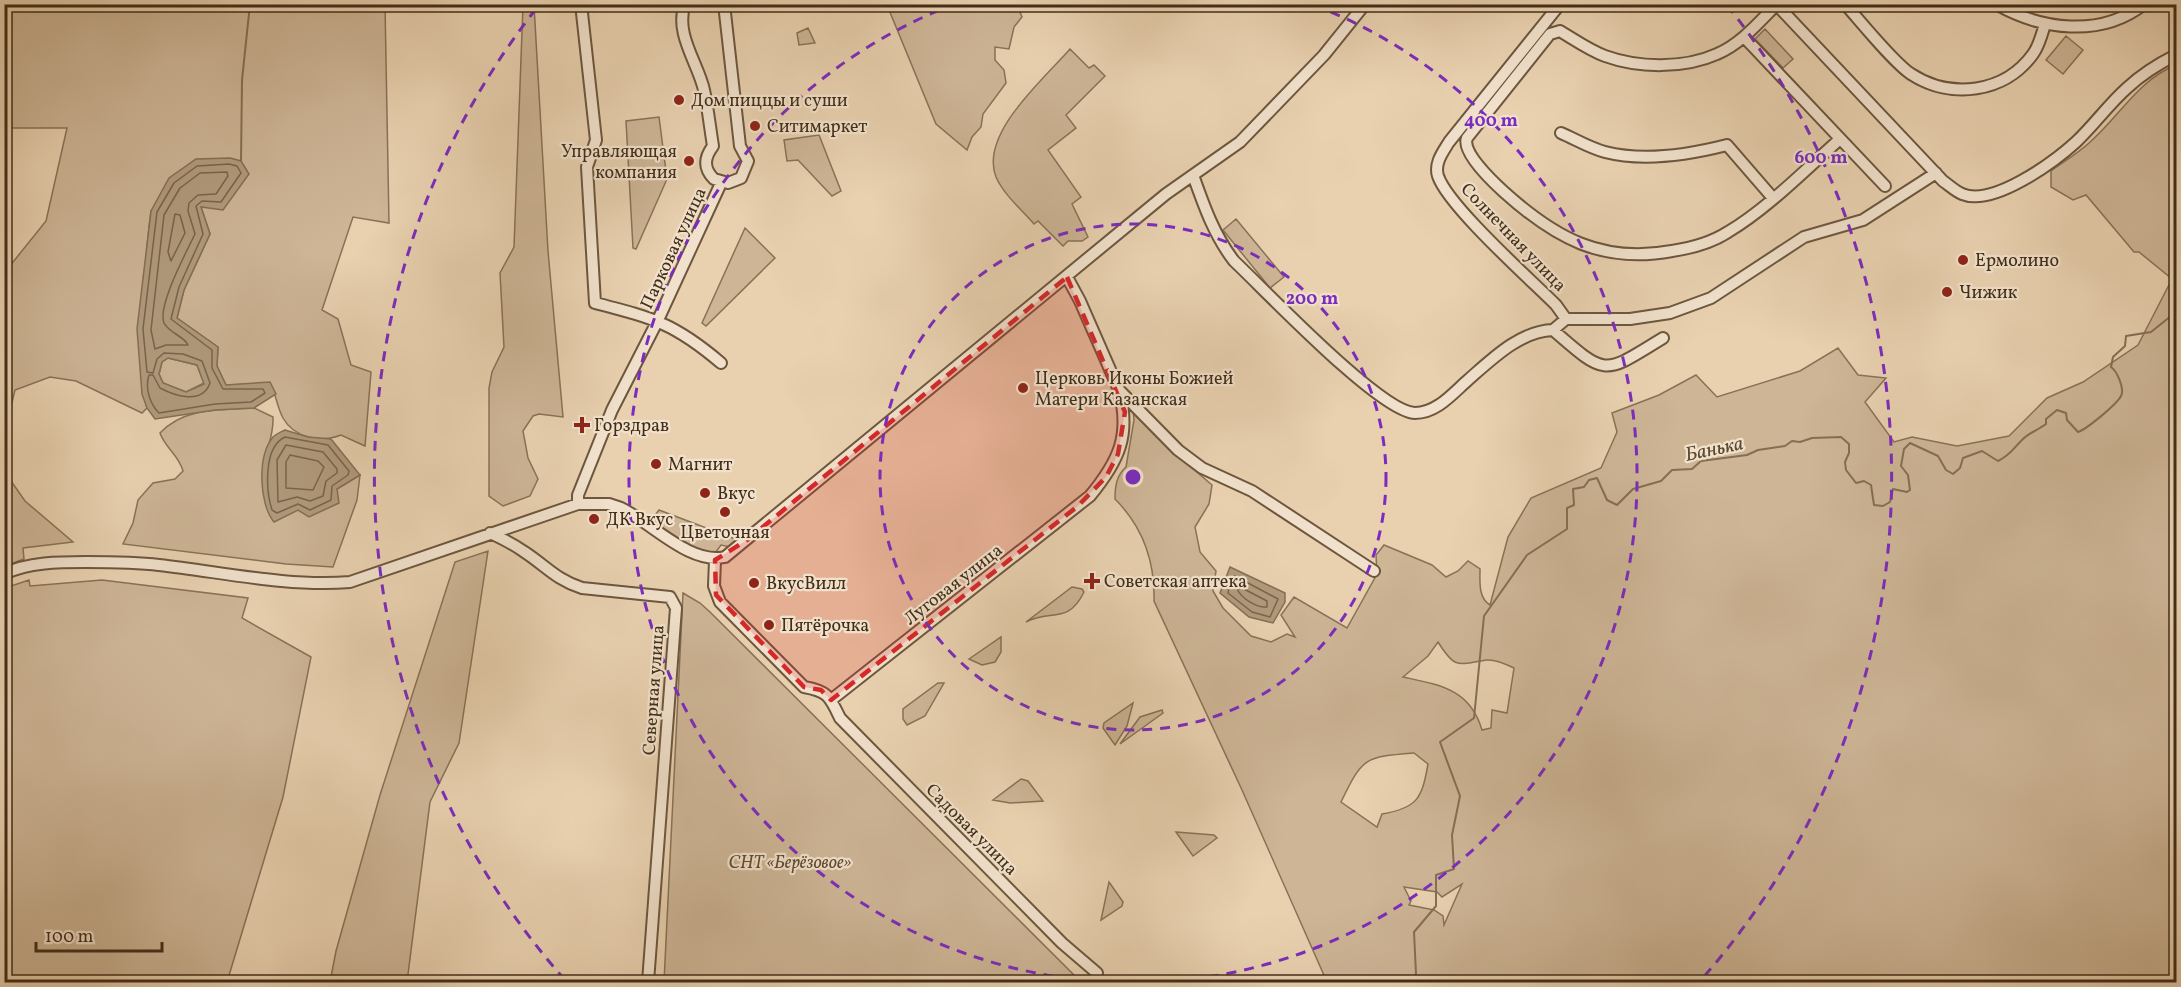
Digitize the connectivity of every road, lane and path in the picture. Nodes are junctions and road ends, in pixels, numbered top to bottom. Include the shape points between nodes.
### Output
1 (582, 4) edge
2 (685, 4) edge
3 (1365, 4) edge
4 (1560, 4) edge
5 (1845, 4) edge
6 (1996, 4) edge
7 (2144, 4) edge
8 (1776, 5) edge
9 (725, 6) edge
10 (2045, 24) junction
11 (1744, 37) junction
12 (2176, 54) edge
13 (1562, 133) dead end
14 (1840, 139) junction
15 (1936, 173) junction
16 (1193, 175) junction
17 (721, 183) junction
18 (1885, 186) dead end
19 (1772, 197) junction
20 (1067, 277) junction
21 (1566, 319) junction
22 (658, 320) junction
23 (1553, 330) junction
24 (1663, 338) dead end
25 (721, 363) dead end
26 (1119, 390) junction
27 (578, 504) junction
28 (490, 533) junction
29 (715, 560) junction
30 (1374, 571) dead end
31 (8, 572) edge
32 (831, 700) junction
33 (1097, 973) dead end
34 (648, 982) edge

1 - 22 street via 596,140 587,167 594,303
2 - 17 street via 682,14 688,50 704,88 713,146 706,156 706,167 711,177
3 - 16 street via 1324,55 1240,142
4 - 21 street, Солнечная улица via 1449,142 1437,167 1438,176 1455,203
5 - 10 street via 1910,74 1946,90 1968,92 2022,68 2035,52
6 - 10 street
7 - 10 street via 2107,23 2077,28
8 - 11 street
8 - 15 street
9 - 17 street, Парковая улица via 740,146 748,165 738,180
11 - 14 street
11 - 19 street via 1718,54 1685,63 1655,65 1611,58 1560,31 1550,34 1465,143 1468,152 1498,186 1532,217 1570,240 1605,252 1650,255 1695,247 1726,234
12 - 15 street via 2126,88 2074,143 2002,190 1977,197 1963,195
13 - 19 street via 1606,152 1660,156 1693,154 1727,145
14 - 18 street
14 - 19 street
15 - 21 street via 1863,220 1804,237 1711,298 1670,313 1630,319
16 - 20 street
16 - 23 street via 1211,223 1234,261 1369,388 1398,409 1413,413 1438,406 1496,356 1537,330
17 - 22 street, Парковая улица
20 - 26 street
20 - 29 street via 734,551
21 - 23 street
22 - 25 street via 687,336
22 - 27 street, Парковая улица via 607,422 578,495
23 - 24 street via 1591,362 1604,367 1620,365
26 - 30 street via 1178,450 1202,468 1252,491
26 - 32 street, Луговая улица via 1125,430 1110,469 1094,491
27 - 28 street
27 - 29 street via 621,508 690,553
28 - 31 street via 373,576 328,584 144,564 68,562
28 - 34 street, Северная улица via 524,551 570,584 670,597 676,608
29 - 32 street via 714,586 720,602 804,687 821,690
32 - 33 street, Садовая улица via 840,718 1062,943

